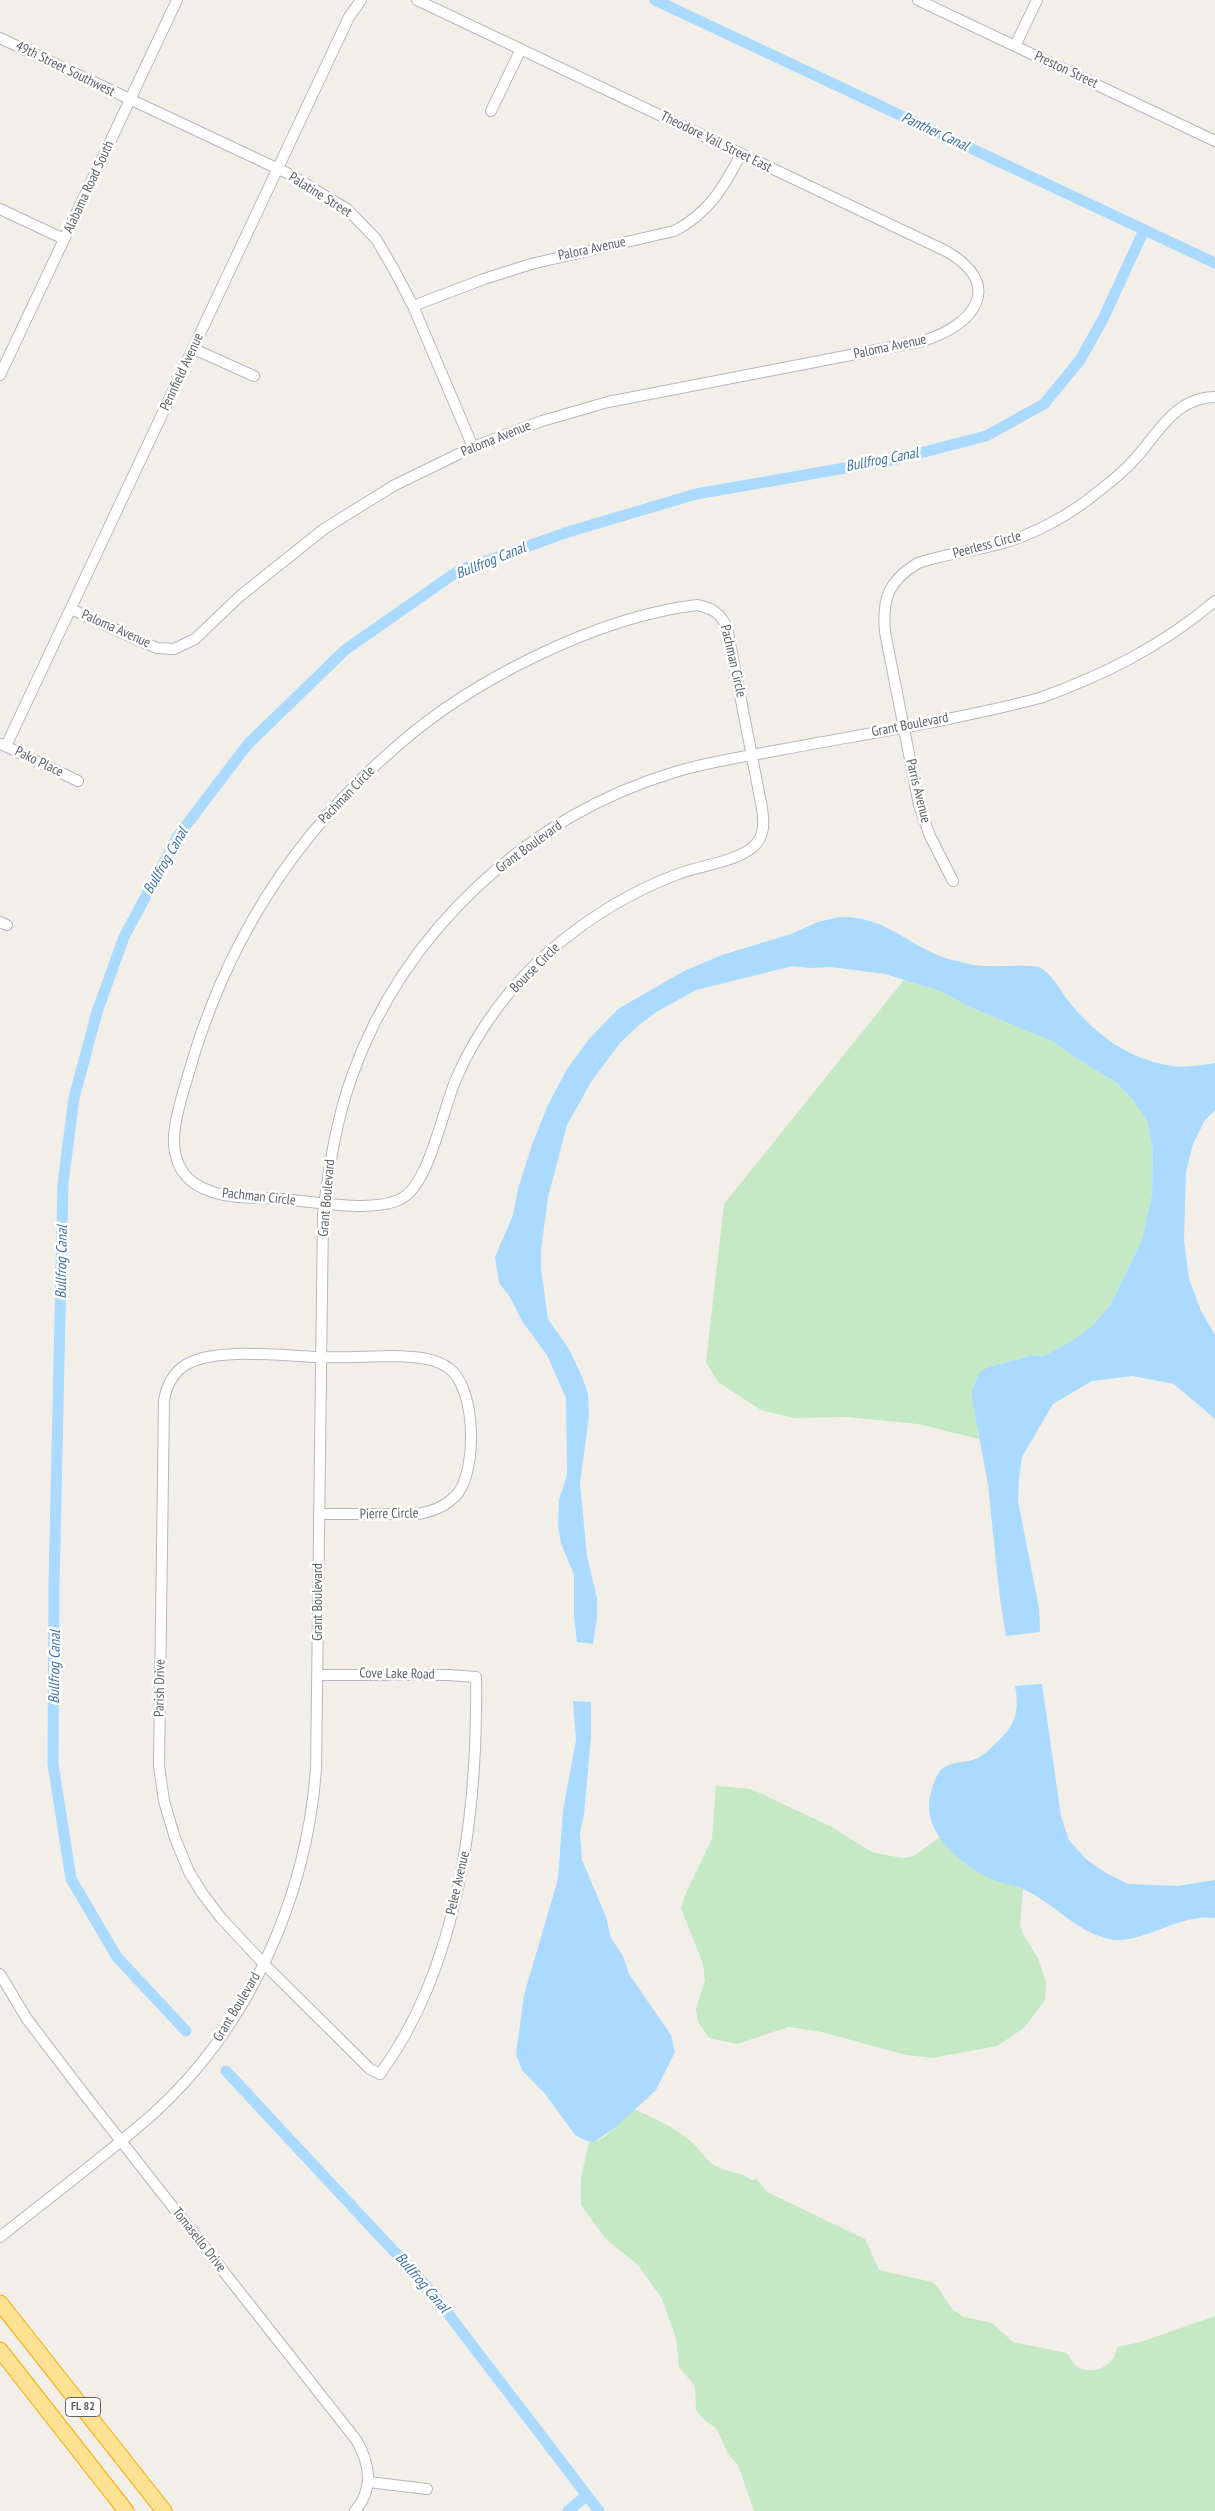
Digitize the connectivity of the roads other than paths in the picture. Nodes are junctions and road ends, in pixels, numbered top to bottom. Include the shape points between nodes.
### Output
1 (177, 0) edge
2 (361, 0) edge
3 (417, 0) edge
4 (918, 0) edge
5 (1037, 0) edge
6 (0, 38) edge
7 (1015, 46) junction
8 (521, 49) junction
9 (130, 100) junction
10 (491, 111) dead end
11 (1215, 141) edge
12 (741, 154) junction
13 (278, 170) junction
14 (0, 209) edge
15 (64, 239) junction
16 (413, 306) junction
17 (973, 311) joint
18 (194, 349) junction
19 (0, 375) edge
20 (254, 376) dead end
21 (1215, 397) edge
22 (472, 448) junction
23 (1215, 602) edge
24 (71, 609) junction
25 (904, 726) junction
26 (3, 745) edge
27 (753, 755) junction
28 (78, 781) dead end
29 (953, 882) dead end
30 (324, 1203) junction
31 (321, 1357) junction
32 (320, 1514) junction
33 (319, 1675) junction
34 (476, 1677) joint
35 (263, 1963) junction
36 (0, 1974) edge
37 (380, 2074) joint
38 (121, 2140) junction
39 (0, 2237) edge
40 (0, 2304) edge
41 (0, 2350) edge
42 (370, 2482) junction
43 (427, 2489) dead end
44 (126, 2511) edge
45 (164, 2511) edge
46 (355, 2511) edge

1 - 9 street, Alabama Road South
2 - 13 street, Pennfield Avenue via 349,17
3 - 8 street, Theodore Vail Street East
4 - 7 street, Preston Street
5 - 7 street
6 - 9 street, 49th Street Southwest
7 - 11 street, Preston Street
8 - 10 street
8 - 12 street, Theodore Vail Street East
9 - 13 street, Palatine Street
9 - 15 street, Alabama Road South
12 - 16 street, Palora Avenue via 708,207 674,231 548,259 484,278
12 - 17 street, Theodore Vail Street East via 960,259 970,267 977,280 978,296
13 - 16 street, Palatine Street via 330,198 362,222 376,239
13 - 18 street, Pennfield Avenue
14 - 15 street
15 - 19 street, Alabama Road South
16 - 22 street, Palatine Street
17 - 22 street, Paloma Avenue via 951,330 923,341 608,402 542,421
18 - 20 street
18 - 24 street, Pennfield Avenue
21 - 25 street, Peerless Circle via 1191,402 1178,409 1166,419 1133,461 1100,491 1069,512 1019,537 930,559 904,572 888,594 884,618
22 - 24 street, Paloma Avenue via 385,490 324,529 240,596 194,639 174,649 157,648
23 - 25 street, Grant Boulevard via 1143,653 1083,682 1015,704
24 - 26 street, Pennfield Avenue
25 - 27 street, Grant Boulevard
25 - 29 street, Parris Avenue via 918,805
26 - 28 street, Pako Place
27 - 30 street, Grant Boulevard via 672,773 601,801 552,827 512,857 457,906 408,967 368,1036 342,1108 331,1152
27 - 30 street, Bourse Circle via 764,823 762,835 755,846 742,854 641,889 613,904 550,950 512,990 472,1047 456,1078 426,1167 410,1193 400,1200 374,1207
27 - 30 street, Pachman Circle via 727,628 722,616 696,605 615,625 555,647 498,676 419,728 344,794 282,871 243,934 201,1031 180,1102 174,1139 175,1154 181,1168 201,1188 232,1196
30 - 31 street, Grant Boulevard
31 - 32 street, Grant Boulevard
31 - 32 street, Pierre Circle via 395,1356 437,1362 451,1370 465,1391 470,1428 464,1480 459,1492 448,1503 434,1511 390,1515
31 - 35 street, Parish Drive via 225,1355 196,1359 172,1378 164,1401 159,1766 164,1801 175,1838 198,1886 221,1918
32 - 33 street, Grant Boulevard
33 - 34 street, Cove Lake Road
33 - 35 street, Grant Boulevard via 314,1788 305,1846 284,1917
34 - 37 street, Pelee Avenue via 472,1803 461,1875 445,1936 422,1998 398,2050
35 - 37 street, Parish Drive via 370,2069
35 - 38 street, Grant Boulevard via 240,2006 207,2055 173,2094
36 - 38 street, Tomasello Drive via 27,2019
38 - 39 street, Grant Boulevard
38 - 42 street, Tomasello Drive via 356,2440 367,2463
40 - 45 highway, FL 82
41 - 44 highway, FL 82
42 - 43 street
42 - 46 street

